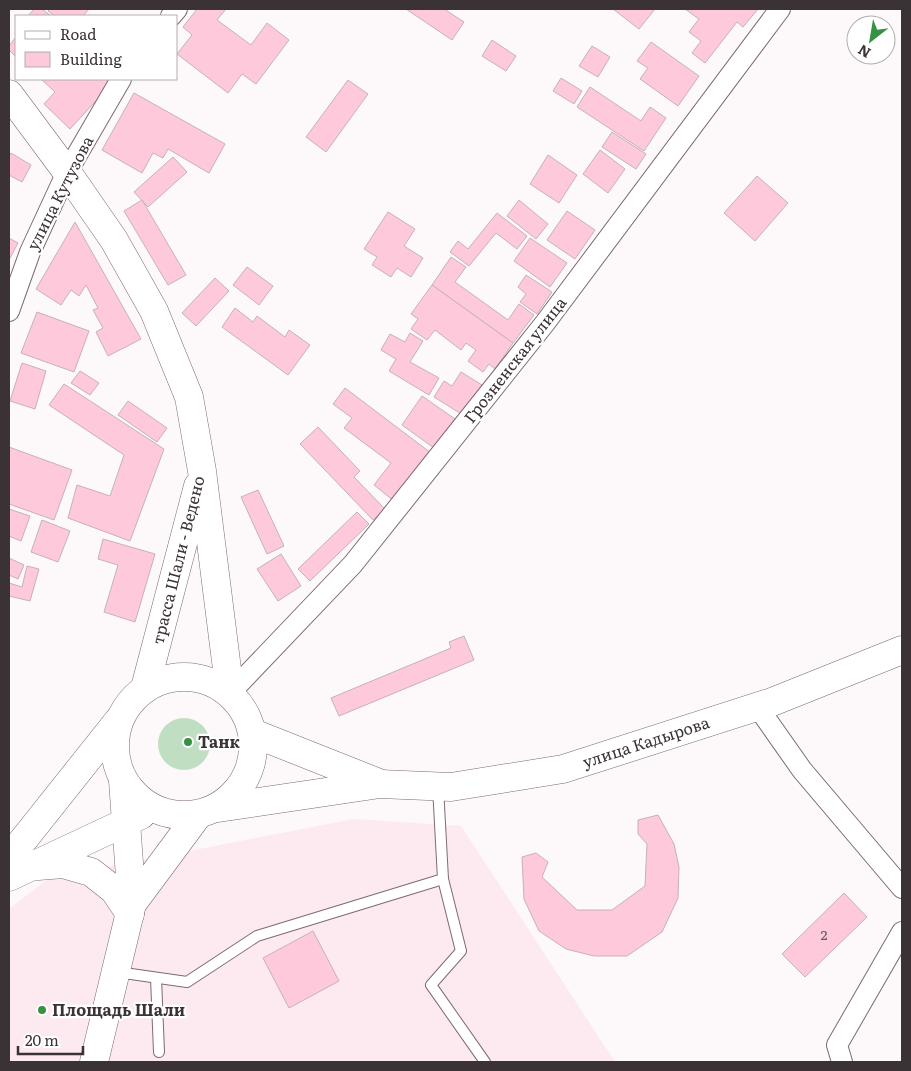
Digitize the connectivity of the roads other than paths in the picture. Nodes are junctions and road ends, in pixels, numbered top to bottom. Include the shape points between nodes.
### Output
1 (780, 9) edge
2 (120, 80) edge
3 (9, 94) edge
4 (67, 172) junction
5 (9, 311) edge
6 (202, 470) junction
7 (902, 650) edge
8 (145, 688) junction
9 (230, 694) junction
10 (757, 706) junction
11 (119, 719) junction
12 (253, 733) junction
13 (123, 781) junction
14 (380, 784) junction
15 (438, 786) junction
16 (155, 810) junction
17 (208, 811) junction
18 (125, 822) junction
19 (21, 862) edge
20 (9, 877) edge
21 (443, 879) junction
22 (902, 888) edge
23 (131, 909) junction
24 (902, 932) edge
25 (117, 972) junction
26 (156, 978) junction
27 (159, 1052) dead end
28 (94, 1062) edge
29 (485, 1062) edge
30 (842, 1062) edge

1 - 9 street, Грозненская улица via 546,323 359,556
2 - 4 street, улица Кутузова
3 - 4 main road, трасса Шали - Ведено
4 - 5 street, улица Кутузова via 30,252
4 - 6 main road, трасса Шали - Ведено via 114,240 154,311 189,397
6 - 8 main road, трасса Шали - Ведено
6 - 9 main road
7 - 10 main road, улица Кадырова
8 - 9 main road via 166,678 189,676 211,682
8 - 11 main road
9 - 12 main road via 245,713
10 - 15 main road, улица Кадырова via 563,770 451,787
10 - 22 street via 802,770
11 - 13 main road via 114,740
11 - 19 main road
12 - 14 main road, улица Кадырова
12 - 17 main road via 254,755 248,776 236,794
13 - 16 main road via 137,798
13 - 18 main road
14 - 15 main road, улица Кадырова
14 - 17 main road, улица Кадырова
15 - 21 lane
16 - 17 main road via 176,816
16 - 18 main road
17 - 23 main road
18 - 19 main road
18 - 23 main road
19 - 20 main road
19 - 23 main road via 63,864 91,872
21 - 26 lane via 257,936 187,982
21 - 29 lane via 461,951 431,985
23 - 25 main road
24 - 30 street via 837,1045
25 - 26 lane
25 - 28 main road
26 - 27 lane

